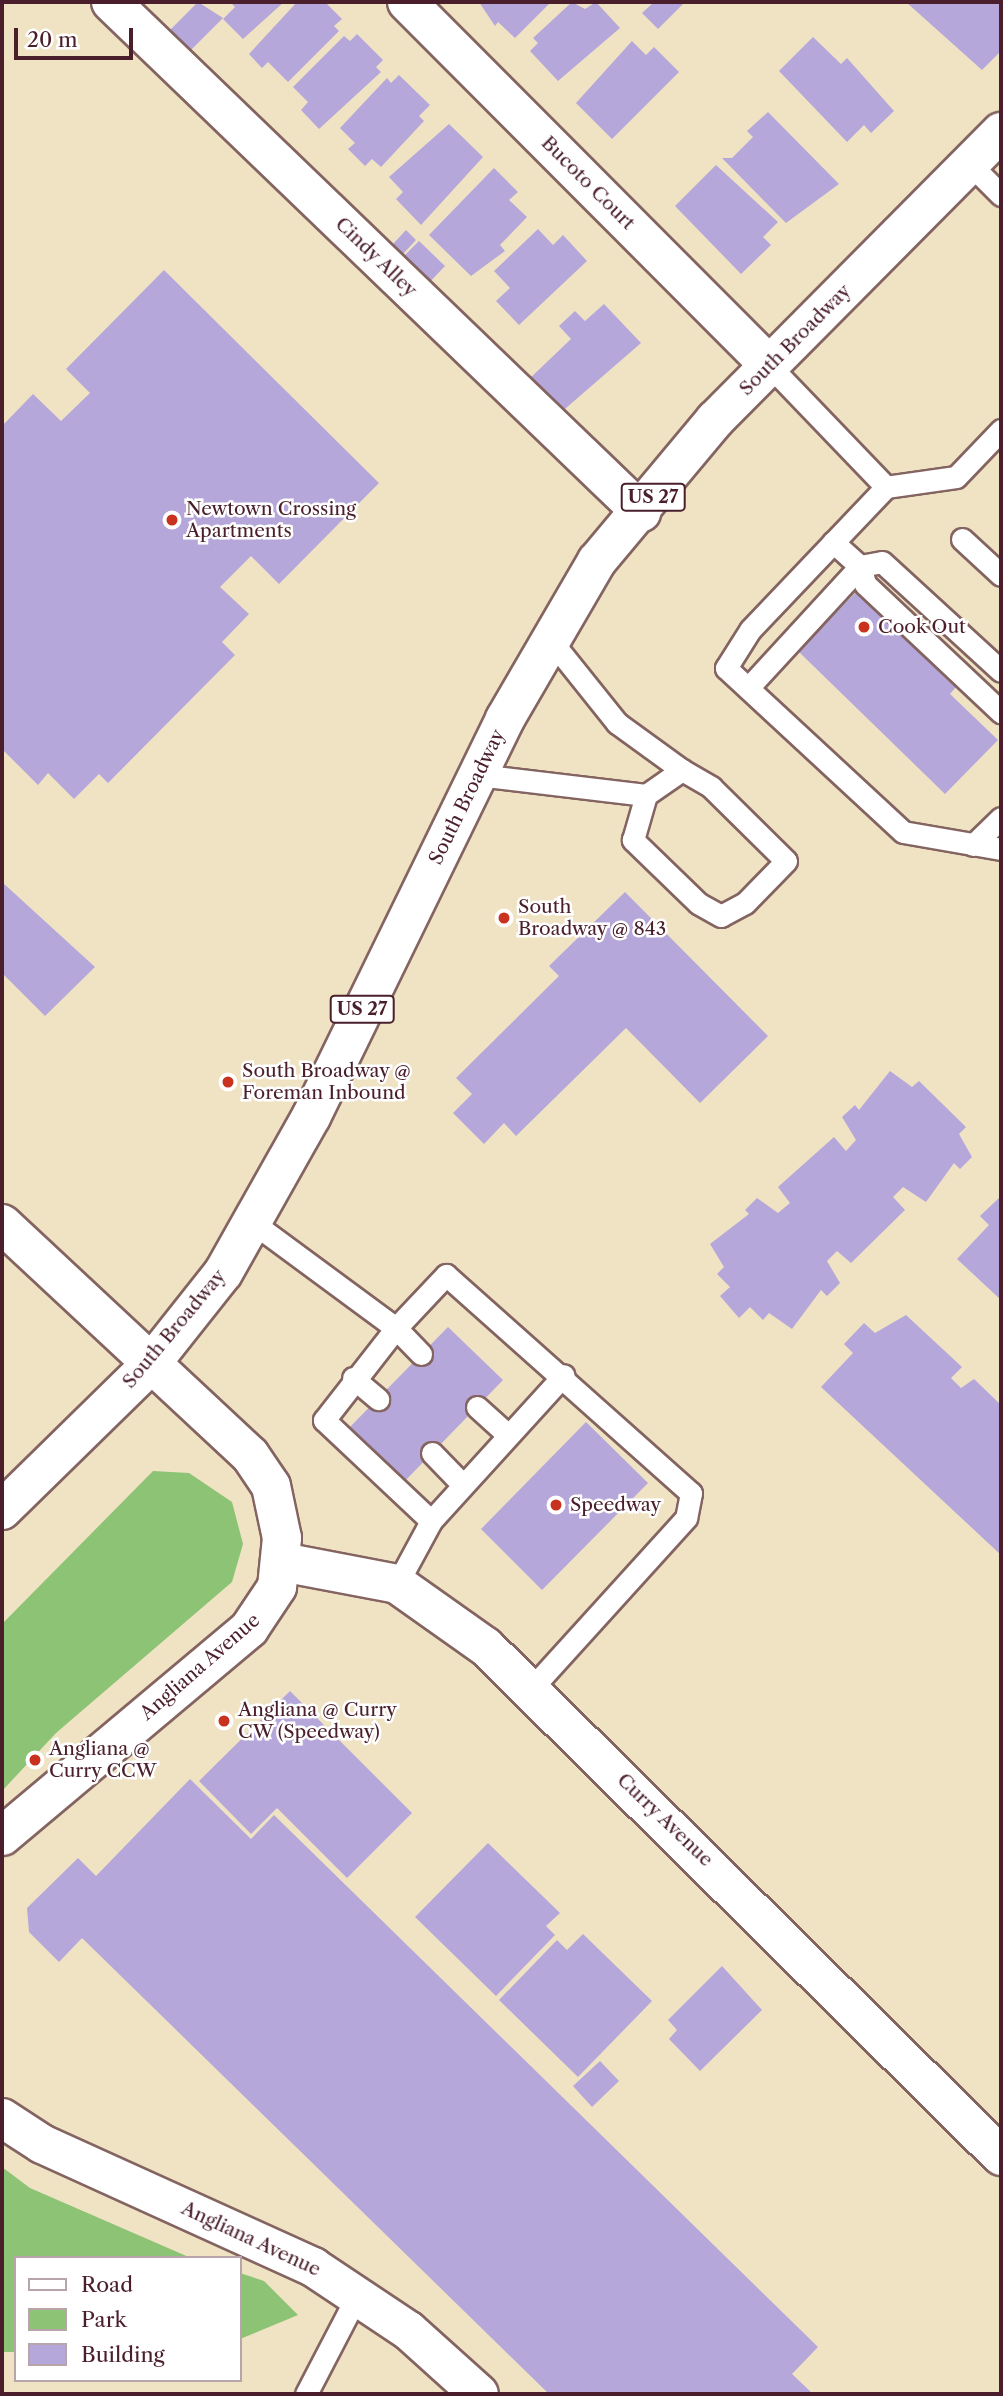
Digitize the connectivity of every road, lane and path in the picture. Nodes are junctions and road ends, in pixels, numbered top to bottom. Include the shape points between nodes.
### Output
1 (111, 2) edge
2 (407, 2) edge
3 (1001, 132) edge
4 (970, 164) junction
5 (1001, 195) edge
6 (769, 365) junction
7 (1001, 430) edge
8 (887, 487) junction
9 (641, 512) junction
10 (962, 539) dead end
11 (833, 542) junction
12 (860, 566) junction
13 (1001, 575) edge
14 (550, 638) junction
15 (1001, 671) edge
16 (748, 688) junction
17 (1001, 712) edge
18 (682, 770) junction
19 (478, 775) junction
20 (646, 795) junction
21 (1001, 818) edge
22 (973, 845) junction
23 (1001, 849) edge
24 (252, 1222) junction
25 (2, 1224) edge
26 (396, 1328) junction
27 (421, 1354) dead end
28 (150, 1365) junction
29 (564, 1375) junction
30 (353, 1378) junction
31 (378, 1399) dead end
32 (477, 1407) dead end
33 (508, 1435) junction
34 (432, 1453) dead end
35 (462, 1484) junction
36 (2, 1510) edge
37 (431, 1521) junction
38 (282, 1562) junction
39 (397, 1584) junction
40 (530, 1690) junction
41 (2, 1836) edge
42 (2, 2118) edge
43 (1001, 2156) edge
44 (358, 2294) junction
45 (306, 2394) edge
46 (479, 2394) edge

1 - 9 street, Cindy Alley
2 - 6 street, Bucoto Court
3 - 4 street, South Broadway / US 27
4 - 5 lane
4 - 6 street, South Broadway / US 27
6 - 8 lane
6 - 9 street, South Broadway / US 27
7 - 8 lane via 956,477
8 - 11 lane
9 - 14 street, South Broadway / US 27 via 597,561
10 - 13 lane
11 - 12 lane
11 - 16 lane via 750,630 726,668
12 - 15 lane via 882,562
12 - 16 lane
12 - 17 lane via 865,584
14 - 18 lane via 617,723
14 - 19 street, South Broadway / US 27
16 - 22 lane via 903,832
18 - 20 lane
18 - 20 lane via 711,787 786,861 745,904 721,916 698,903 633,840
19 - 20 lane
19 - 24 street, South Broadway / US 27 via 311,1117
21 - 22 lane
22 - 23 lane
24 - 26 lane
24 - 28 street, South Broadway / US 27 via 223,1273
25 - 28 street, Angliana Avenue
26 - 27 lane
26 - 29 lane via 446,1275
26 - 30 lane
28 - 36 street, South Broadway / US 27
28 - 38 street, Angliana Avenue via 224,1427 264,1476 279,1513
29 - 33 lane
29 - 40 lane via 691,1493 686,1518
30 - 31 lane
30 - 37 lane via 324,1420
32 - 33 lane
33 - 35 lane
34 - 35 lane
35 - 37 lane
37 - 39 lane
38 - 39 street, Curry Avenue
38 - 41 street, Angliana Avenue via 277,1587 248,1629
39 - 40 street, Curry Avenue via 486,1647
40 - 43 street, Curry Avenue
42 - 44 street, Angliana Avenue via 42,2144 258,2239
44 - 45 lane
44 - 46 street, Angliana Avenue

